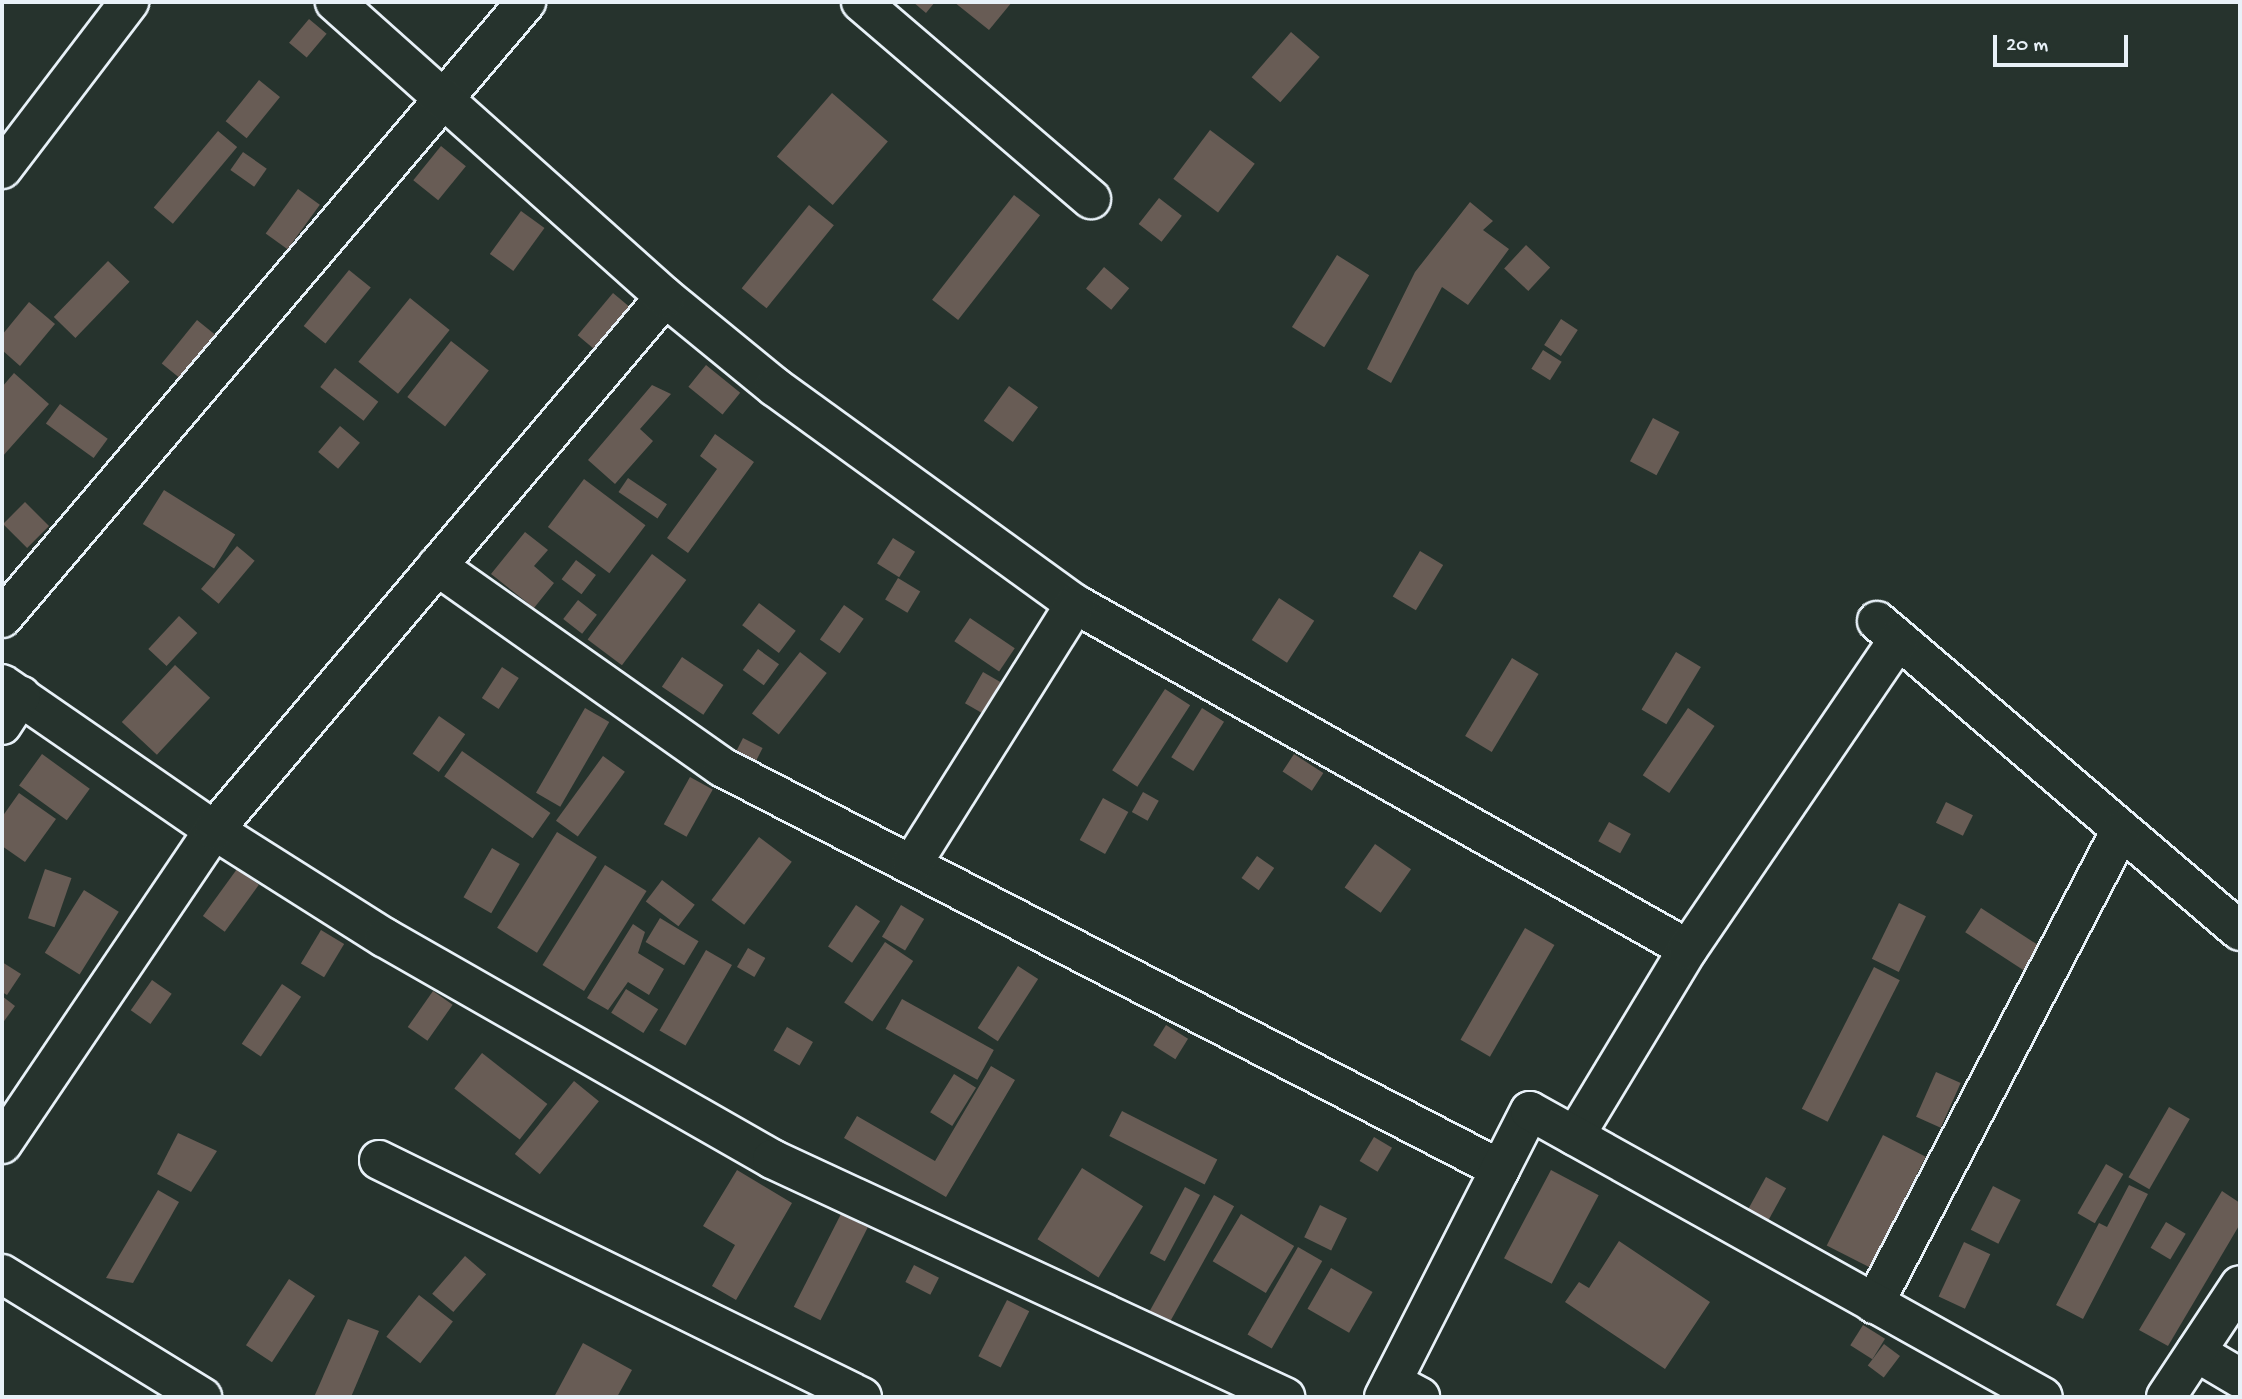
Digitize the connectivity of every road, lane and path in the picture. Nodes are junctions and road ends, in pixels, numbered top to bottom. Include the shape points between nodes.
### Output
1 (129, 2) edge
2 (335, 2) edge
3 (526, 2) edge
4 (861, 2) edge
5 (443, 99) junction
6 (2, 169) edge
7 (1091, 199) dead end
8 (665, 297) junction
9 (438, 566) junction
10 (1075, 604) junction
11 (2, 618) edge
12 (8, 702) edge
13 (214, 830) junction
14 (2121, 830) junction
15 (912, 864) junction
16 (2240, 931) edge
17 (1688, 949) junction
18 (1575, 1136) junction
19 (2, 1144) edge
20 (379, 1160) dead end
21 (1500, 1169) junction
22 (2, 1274) edge
23 (2240, 1285) edge
24 (1874, 1304) junction
25 (2196, 1352) junction
26 (2240, 1378) edge
27 (1399, 1392) edge
28 (202, 1397) edge
29 (862, 1397) edge
30 (1285, 1397) edge
31 (2043, 1397) edge
32 (2166, 1397) edge

1 - 6 street
2 - 5 street
3 - 5 street
4 - 7 street
5 - 8 street
5 - 11 street
8 - 9 street
8 - 10 street via 807,411
9 - 13 street
9 - 15 street via 722,767
10 - 15 street
10 - 17 street
12 - 13 street
13 - 19 street
13 - 30 street via 385,938 772,1159
14 - 16 street
14 - 17 street via 1887,631
14 - 24 street
15 - 21 street
17 - 18 street
18 - 21 street via 1530,1111
18 - 24 street
20 - 29 street
21 - 27 street
22 - 28 street
23 - 25 street
24 - 31 street
25 - 26 street
25 - 32 street

